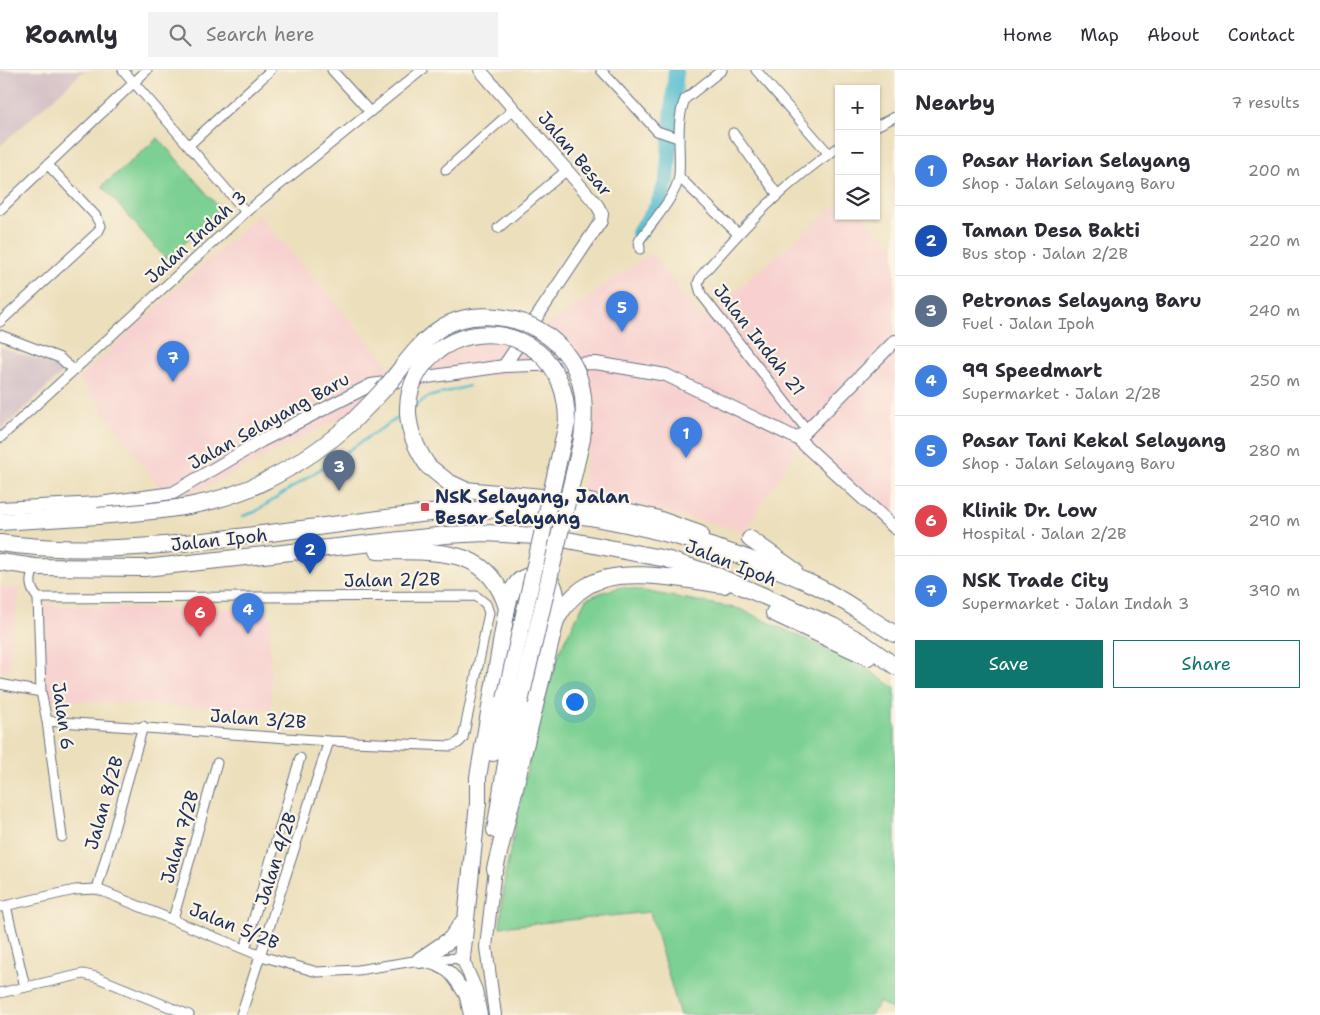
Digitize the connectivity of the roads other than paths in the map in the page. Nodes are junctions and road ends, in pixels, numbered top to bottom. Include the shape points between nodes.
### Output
1 (123, 70) edge
2 (147, 70) edge
3 (271, 70) edge
4 (332, 70) edge
5 (422, 70) edge
6 (480, 70) edge
7 (601, 70) edge
8 (722, 70) edge
9 (756, 70) edge
10 (134, 82) junction
11 (514, 109) junction
12 (370, 112) junction
13 (895, 116) edge
14 (880, 124) edge
15 (732, 133) dead end
16 (676, 137) junction
17 (189, 145) junction
18 (835, 150) edge
19 (829, 154) junction
20 (48, 165) junction
21 (446, 170) dead end
22 (566, 170) junction
23 (679, 177) junction
24 (777, 194) junction
25 (0, 210) edge
26 (246, 212) junction
27 (498, 228) dead end
28 (738, 234) junction
29 (640, 250) dead end
30 (0, 322) edge
31 (0, 335) edge
32 (895, 341) edge
33 (504, 366) junction
34 (73, 370) junction
35 (803, 434) junction
36 (0, 438) edge
37 (0, 508) edge
38 (0, 522) edge
39 (895, 528) edge
40 (750, 539) dead end
41 (0, 543) edge
42 (322, 550) junction
43 (0, 562) edge
44 (35, 567) junction
45 (779, 571) junction
46 (814, 585) junction
47 (741, 588) junction
48 (38, 598) junction
49 (508, 608) junction
50 (774, 614) dead end
51 (556, 620) junction
52 (895, 634) edge
53 (895, 668) edge
54 (0, 684) edge
55 (41, 692) junction
56 (513, 701) junction
57 (48, 721) junction
58 (142, 726) junction
59 (463, 738) joint
60 (329, 741) junction
61 (300, 758) dead end
62 (218, 763) dead end
63 (478, 804) junction
64 (62, 837) dead end
65 (494, 869) junction
66 (97, 889) junction
67 (3, 907) edge
68 (173, 919) junction
69 (465, 921) junction
70 (245, 949) junction
71 (261, 956) junction
72 (462, 958) junction
73 (420, 960) junction
74 (25, 987) junction
75 (0, 993) edge
76 (466, 996) junction
77 (243, 1014) edge
78 (190, 1015) edge
79 (470, 1015) edge
80 (481, 1015) edge
81 (495, 1015) edge

1 - 10 street
2 - 10 street
3 - 17 street
4 - 12 street
5 - 12 street, Jalan Indah 3
6 - 11 street, Jalan Besar
7 - 16 street via 655,129
8 - 16 street via 685,99
9 - 19 street
10 - 17 street
10 - 20 street
11 - 21 street
11 - 22 street, Jalan Besar
12 - 26 street, Jalan Indah 3
13 - 14 street
15 - 24 street
16 - 23 street
17 - 26 street
18 - 19 street, Jalan Indah 21
19 - 24 street, Jalan Indah 21
20 - 25 street
20 - 30 street via 96,215 101,226
22 - 27 street
22 - 33 street, Jalan Besar via 597,205 602,222
23 - 28 street
23 - 29 street via 639,242
24 - 28 street, Jalan Indah 21
26 - 34 street, Jalan Indah 3
28 - 35 street, Jalan Indah 21 via 701,276 699,289
31 - 34 street via 60,358
32 - 35 street
33 - 35 street, Jalan Selayang Baru via 596,363 666,375
33 - 37 street, Jalan Selayang Baru via 363,388 261,441 173,493 99,503
34 - 36 street, Jalan Indah 3
35 - 39 street, Jalan Selayang Baru
38 - 56 highway, bridge via 190,507 242,491 275,476 332,439 442,326 460,319 483,316 515,319 552,338 570,359 582,386 585,418
40 - 46 highway
41 - 45 highway, Jalan Ipoh via 36,549 138,546 444,512 522,510 571,515 656,533 720,550
42 - 44 highway, Jalan Ipoh via 145,568
42 - 47 highway, Jalan Ipoh via 446,535 552,537 666,559 713,574
42 - 49 highway via 414,552 469,558 494,579
43 - 44 highway, Jalan Ipoh
44 - 48 street, Jalan 6 via 30,587
45 - 46 highway, Jalan Ipoh
45 - 56 highway, bridge via 710,537 655,518 585,501 464,490 448,482 428,466 414,441 408,412 413,387 425,364 452,342 486,334 516,338 545,358 556,372 567,408 567,424
46 - 52 highway, Jalan Ipoh
47 - 51 highway via 624,575 589,585 565,605
47 - 53 highway, Jalan Ipoh via 833,626 863,642
48 - 55 street, Jalan 6
48 - 59 street, Jalan 2/2B via 476,596 486,604 488,613
49 - 51 highway via 516,584 531,574 541,574 553,585
49 - 63 highway via 478,777
50 - 53 highway
51 - 65 highway
54 - 55 street
55 - 57 street, Jalan 6
56 - 63 highway
56 - 65 highway via 495,822
57 - 58 street, Jalan 3/2B
57 - 64 street, Jalan 6
58 - 60 street, Jalan 3/2B
58 - 66 street, Jalan 8/2B
59 - 60 street, Jalan 3/2B via 451,746
60 - 71 street, Jalan 4/2B
61 - 70 street
62 - 68 street, Jalan 7/2B
63 - 69 highway
65 - 81 street via 486,947
66 - 67 street, Jalan 5/2B via 75,890
66 - 68 street, Jalan 5/2B
67 - 74 street
68 - 70 street, Jalan 5/2B
69 - 72 highway
69 - 73 highway via 451,939
70 - 71 street, Jalan 5/2B
71 - 73 street, Jalan 5/2B via 317,972 358,970
71 - 77 street, Jalan 4/2B
72 - 73 street, Jalan 5/2B
72 - 76 street
72 - 80 street via 476,990
73 - 76 street via 442,965
74 - 75 street
74 - 78 street via 83,974 96,976
76 - 79 street

